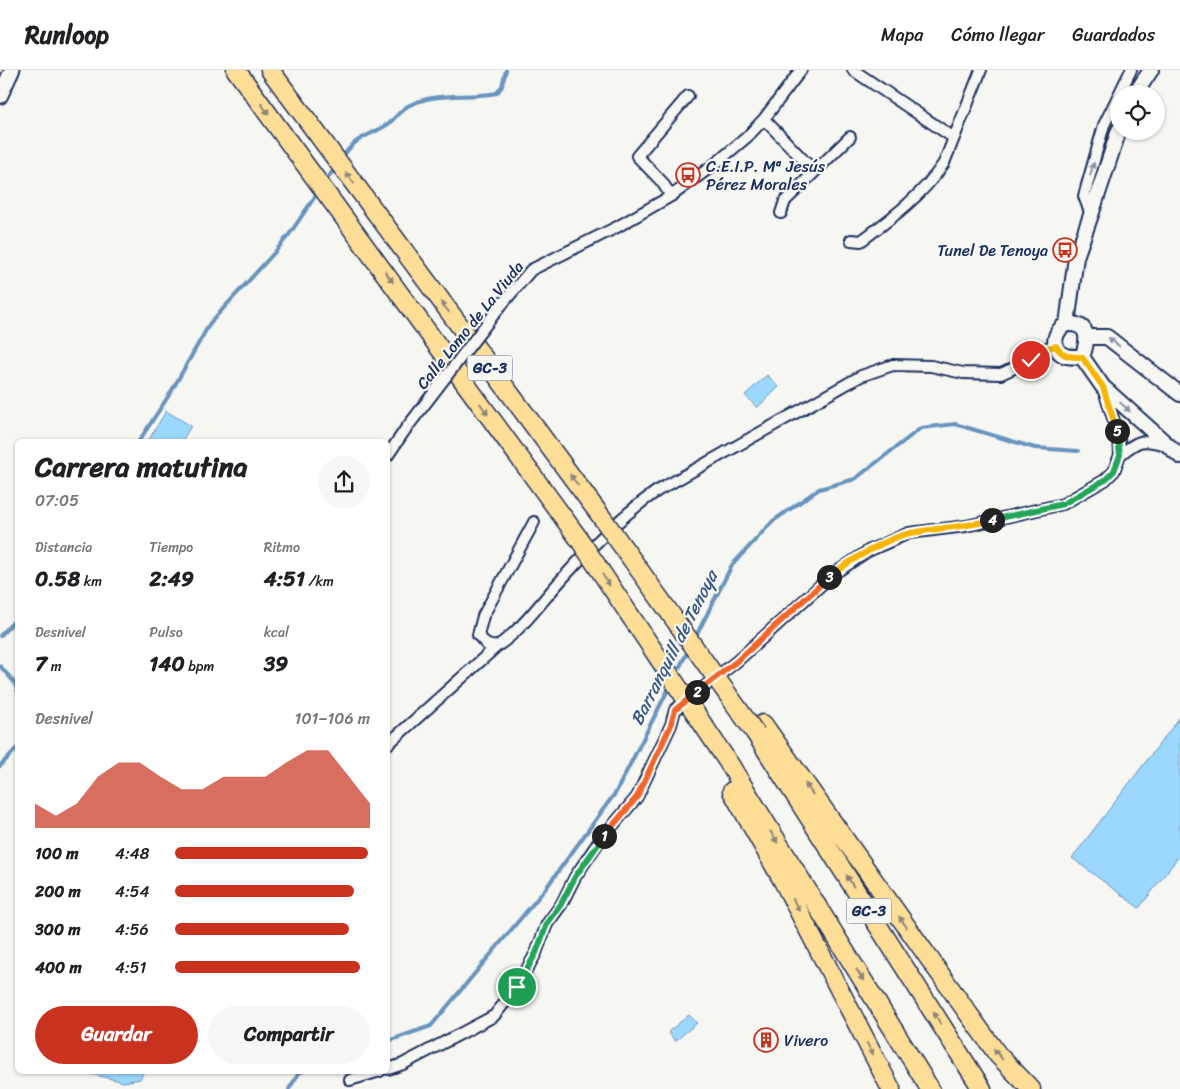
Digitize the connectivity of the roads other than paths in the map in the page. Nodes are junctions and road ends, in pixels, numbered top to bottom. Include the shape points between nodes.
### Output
1 (12, 70) edge
2 (236, 70) edge
3 (270, 70) edge
4 (801, 70) edge
5 (853, 70) edge
6 (981, 70) edge
7 (1131, 70) edge
8 (1151, 70) edge
9 (1142, 85) edge
10 (0, 96) edge
11 (688, 96) dead end
12 (764, 119) junction
13 (850, 137) dead end
14 (954, 138) junction
15 (1116, 140) edge
16 (814, 171) junction
17 (670, 196) junction
18 (781, 213) dead end
19 (1091, 215) junction
20 (851, 240) dead end
21 (1067, 324) junction
22 (1087, 337) junction
23 (1056, 346) junction
24 (1082, 357) junction
25 (1103, 387) junction
26 (1180, 394) edge
27 (1168, 445) junction
28 (390, 452) edge
29 (1120, 455) junction
30 (1180, 456) edge
31 (534, 522) dead end
32 (496, 647) junction
33 (760, 729) junction
34 (390, 742) edge
35 (725, 768) junction
36 (390, 1068) edge
37 (370, 1074) edge
38 (350, 1080) dead end
39 (891, 1089) edge
40 (930, 1089) edge
41 (982, 1089) edge
42 (1032, 1089) edge

1 - 10 main road
2 -> 35 highway, GC-3, bridge via 579,539
33 -> 3 highway, GC-3, bridge
4 - 12 street, Calle Lomo de La Viuda
5 - 14 street
6 - 14 street
19 -> 7 street via 1084,196 1104,125
8 - 9 main road
11 - 17 street via 637,156 662,182
12 - 16 street
12 - 17 street, Calle Lomo de La Viuda via 747,137
13 - 16 street
14 - 20 street via 937,174 905,208 861,241
15 - 19 main road
16 - 18 street via 785,201
17 - 28 street, Calle Lomo de La Viuda, bridge via 531,270
19 - 21 main road via 1076,257
21 - 22 main road via 1082,328
21 - 23 main road via 1055,335
22 - 24 main road
26 -> 22 main road via 1107,337
23 - 24 main road via 1068,357
23 - 32 street via 1043,349 1031,360 1001,374 893,365 861,376 657,491 630,510 565,575 510,638
24 - 25 main road
25 -> 27 main road
25 - 29 street via 1119,436
27 - 29 street via 1150,440 1135,442
27 - 30 main road
29 - 36 street via 1114,471 1105,480 1063,504 966,526 909,533 868,551 832,575 737,661 675,710 637,797 598,843 575,877 547,924 536,953 517,987 494,1016
31 - 32 street via 483,616 478,635 487,646
32 - 34 street
41 -> 33 highway, GC-3
42 -> 33 highway via 998,1055
35 -> 39 highway
35 -> 40 highway, GC-3
37 - 38 street

